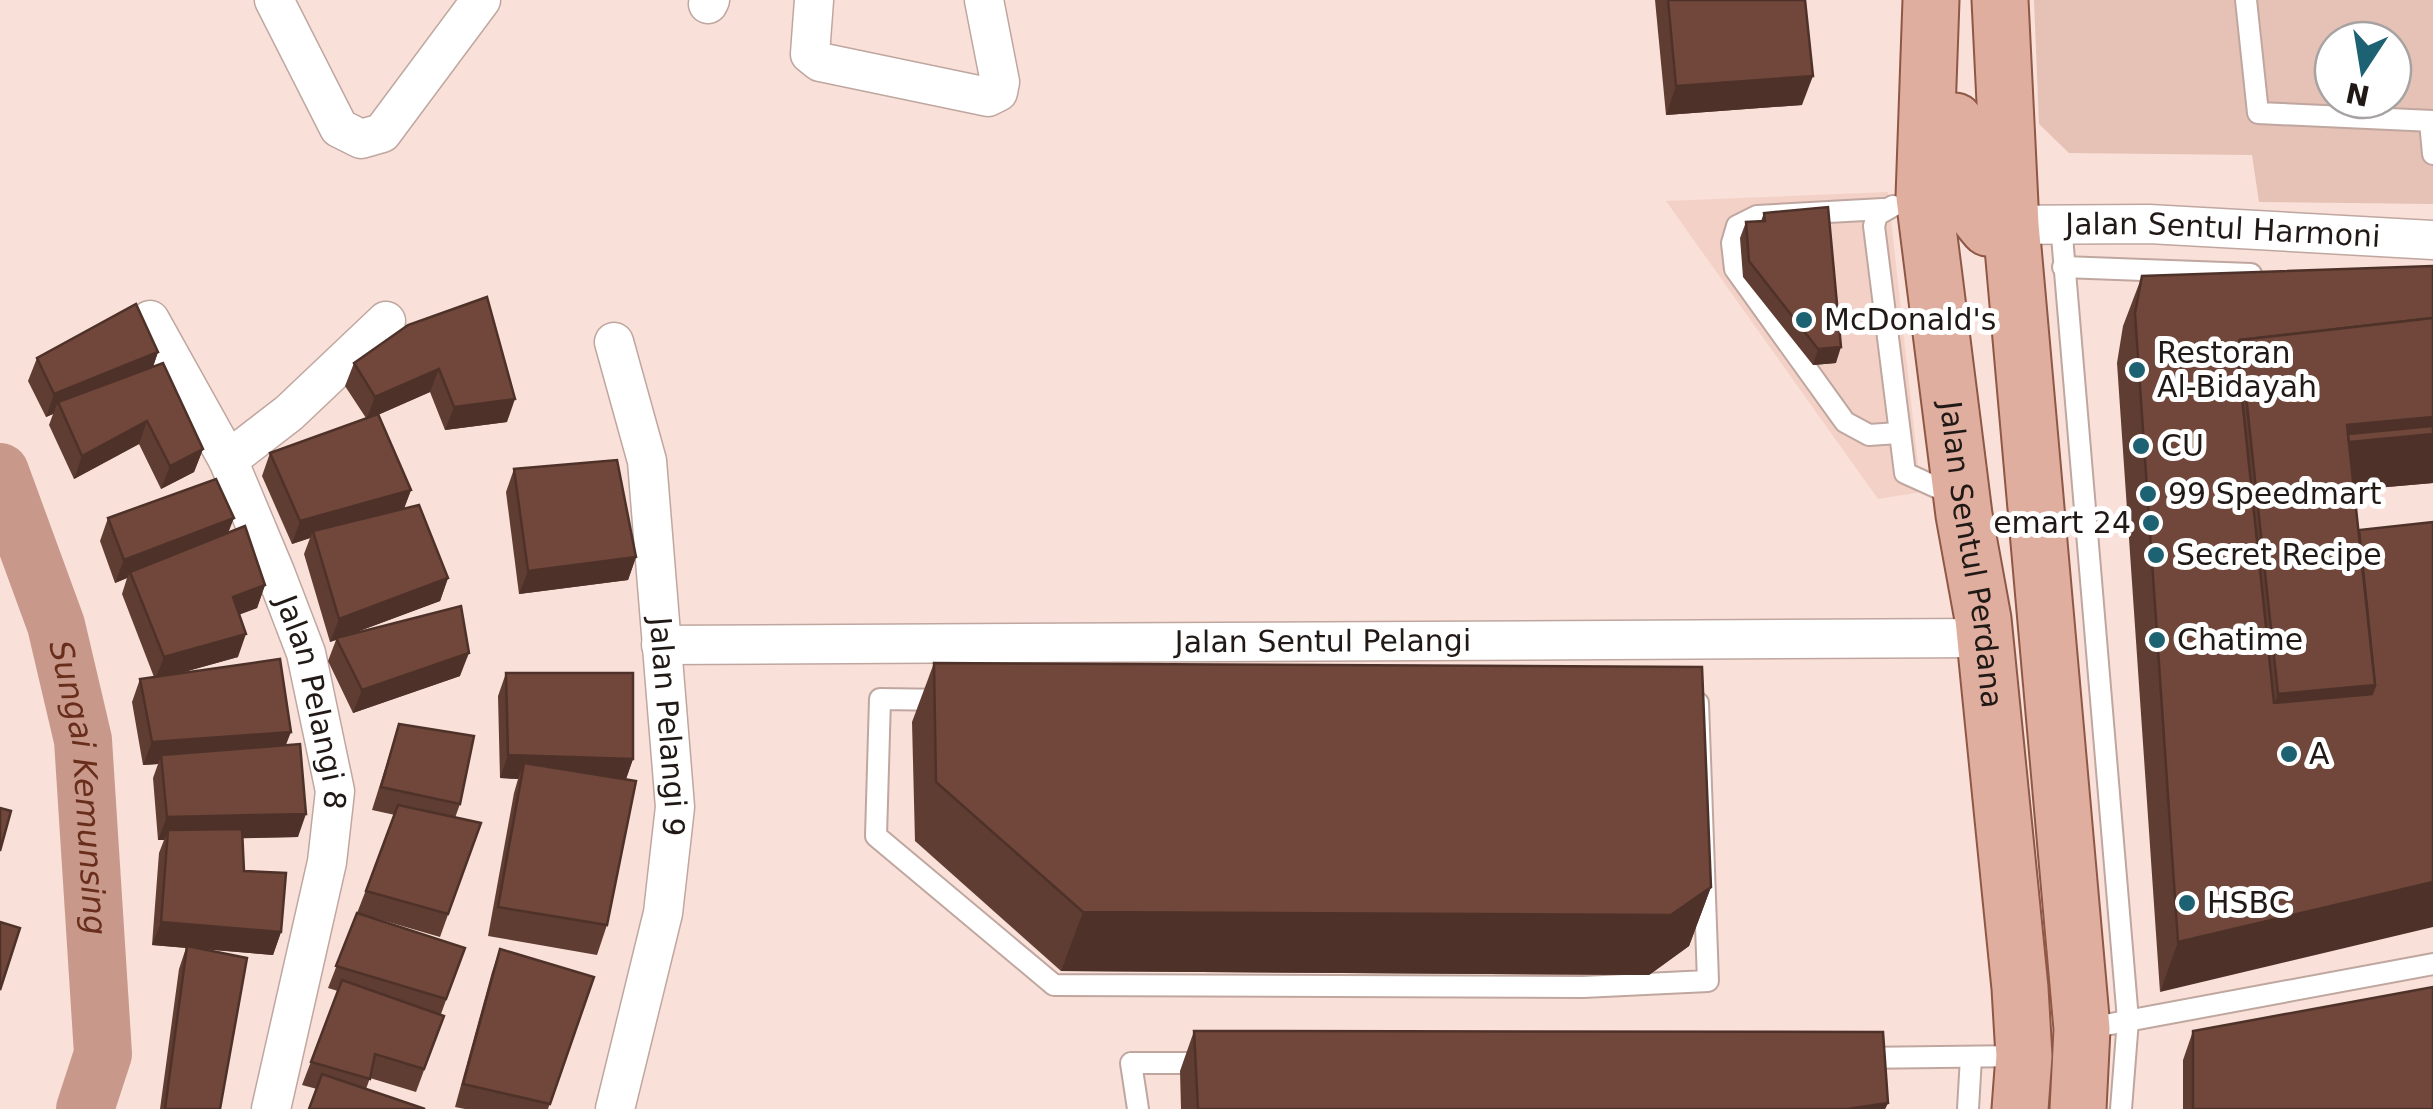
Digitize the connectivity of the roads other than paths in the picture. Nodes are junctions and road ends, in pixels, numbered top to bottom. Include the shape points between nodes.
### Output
1 (274, 0) edge
2 (481, 0) edge
3 (814, 0) edge
4 (984, 0) edge
5 (1930, 0) edge
6 (1948, 0) edge
7 (2000, 0) edge
8 (2246, 0) edge
9 (2431, 121) edge
10 (2433, 154) edge
11 (1904, 203) junction
12 (2020, 226) junction
13 (2433, 240) edge
14 (2063, 267) junction
15 (2277, 275) edge
16 (150, 320) dead end
17 (386, 321) dead end
18 (614, 342) dead end
19 (1898, 434) junction
20 (228, 460) junction
21 (1960, 473) junction
22 (1985, 638) junction
23 (1296, 642) junction
24 (661, 645) junction
25 (1296, 706) junction
26 (2433, 964) edge
27 (2433, 977) edge
28 (2105, 1031) junction
29 (1971, 1057) junction
30 (1838, 1058) edge
31 (1230, 1062) edge
32 (2022, 1083) edge
33 (271, 1109) edge
34 (614, 1109) edge
35 (1138, 1109) edge
36 (1968, 1109) edge
37 (2078, 1109) edge
38 (2121, 1109) edge

1 - 2 street via 339,128 361,139 382,133
3 - 4 street via 807,42 820,62 988,97 1000,82
5 - 11 main road, Jalan Sentul Perdana
6 - 12 main road via 1957,183 1967,204
7 - 12 main road, Jalan Sentul Perdana
8 - 9 lane via 2258,113
9 - 10 lane
11 - 19 lane via 1874,226
11 - 19 lane via 1757,216 1738,226 1732,255 1735,269 1846,422 1869,435
11 - 21 main road, Jalan Sentul Perdana
12 - 13 street, Jalan Sentul Harmoni
12 - 14 lane
12 - 21 main road via 1959,276
12 - 28 main road, Jalan Sentul Perdana
14 - 15 lane
14 - 28 lane via 2102,682
16 - 20 street, Jalan Pelangi 8
17 - 20 street via 290,413
18 - 24 street, Jalan Pelangi 9 via 647,461
19 - 21 lane via 1904,473
20 - 33 street, Jalan Pelangi 8 via 306,654 334,791 326,862
21 - 22 main road, Jalan Sentul Perdana
22 - 23 street, Jalan Sentul Pelangi
22 - 32 main road, Jalan Sentul Perdana
23 - 24 street, Jalan Sentul Pelangi
23 - 25 street
24 - 34 street, Jalan Pelangi 9 via 675,807 663,914
25 - 25 lane via 1339,714 1698,703 1708,981 1583,987 1054,985 876,836 880,698 1241,713
26 - 28 lane
27 - 28 lane
28 - 37 main road, Jalan Sentul Perdana
28 - 38 lane
29 - 30 lane via 1877,1066
29 - 32 lane
29 - 36 lane
31 - 35 lane via 1132,1063

